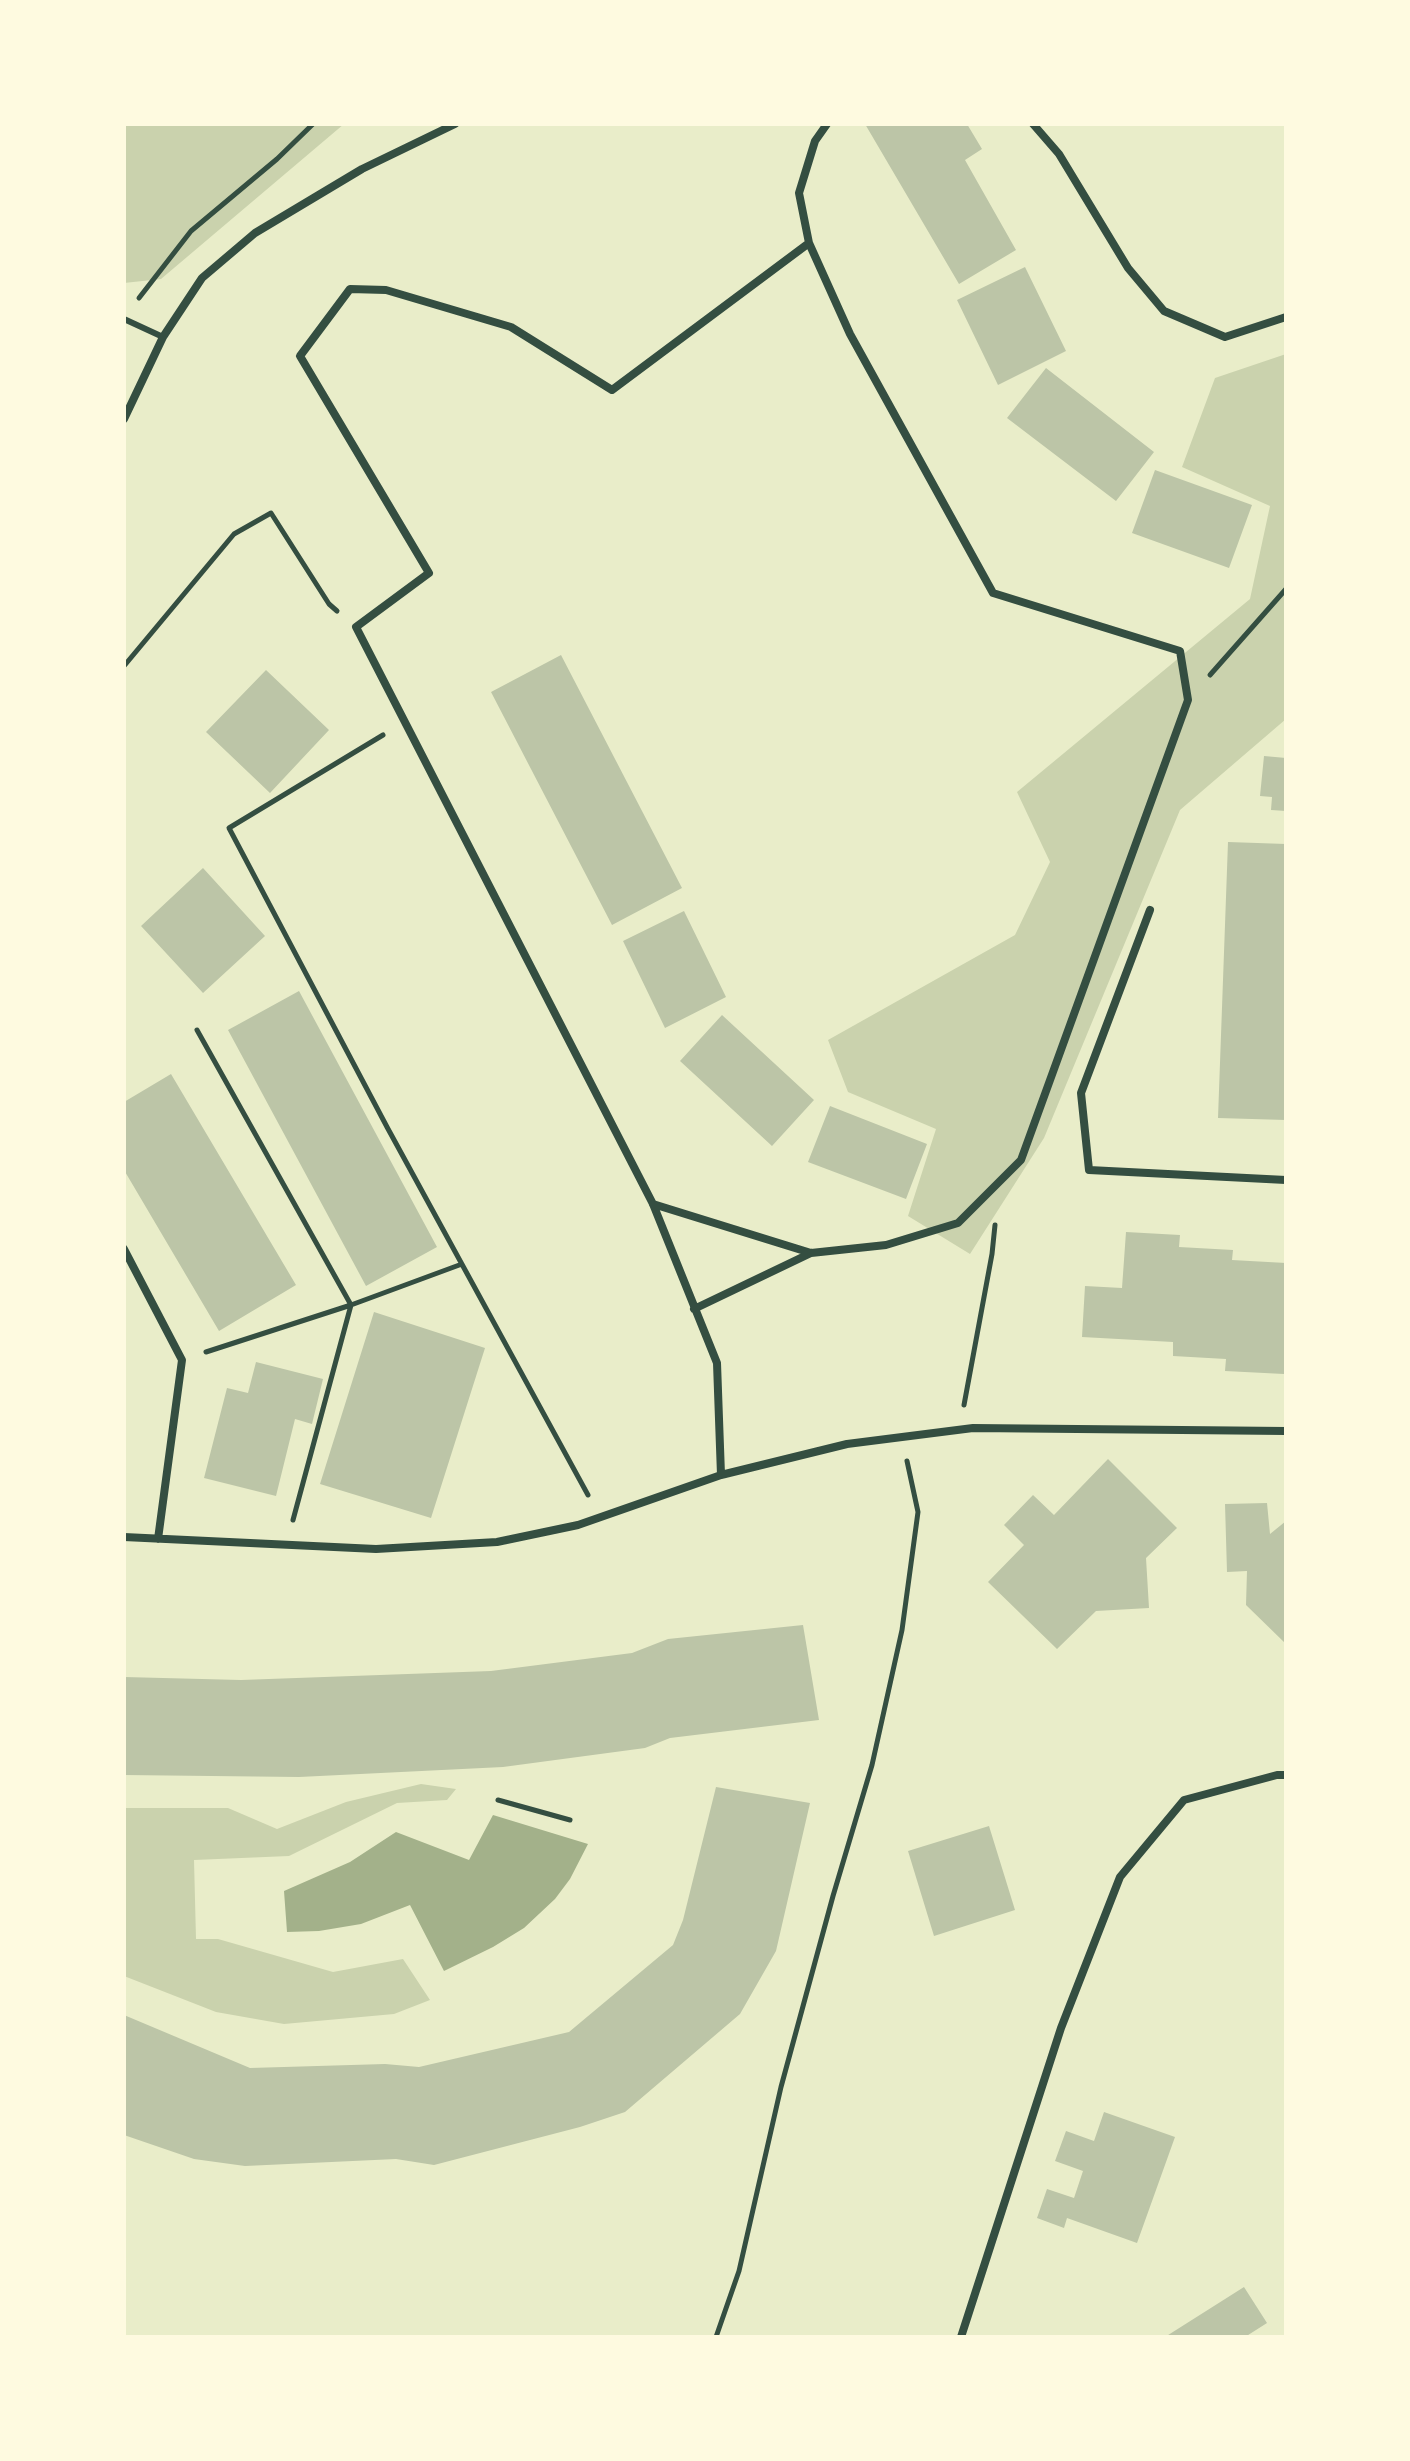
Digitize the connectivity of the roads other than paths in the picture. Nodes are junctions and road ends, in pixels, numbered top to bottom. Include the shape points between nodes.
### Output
1 (455, 124) edge
2 (827, 124) edge
3 (1033, 124) edge
4 (809, 243) junction
5 (1286, 317) edge
6 (124, 319) edge
7 (163, 337) junction
8 (124, 419) edge
9 (1150, 910) dead end
10 (1286, 1180) edge
11 (653, 1204) junction
12 (124, 1249) edge
13 (811, 1253) junction
14 (694, 1309) junction
15 (1286, 1431) edge
16 (721, 1475) junction
17 (124, 1537) edge
18 (158, 1539) junction
19 (1286, 1775) edge
20 (961, 2337) edge

1 - 7 street via 362,169 255,233 202,278
2 - 4 street via 815,141 799,193
3 - 5 street via 1059,154 1128,268 1164,311 1225,337
4 - 11 street via 612,390 511,327 386,290 350,289 300,356 429,573 356,627
4 - 13 street via 850,334 993,593 1180,651 1188,700 1021,1160 958,1223 886,1245
6 - 7 lane
7 - 8 street
9 - 10 street via 1081,1093 1089,1170
11 - 13 street
11 - 14 street
12 - 18 street via 182,1360
13 - 14 street
14 - 16 street via 717,1363
15 - 16 street via 959,1429 847,1444
16 - 18 street via 578,1525 497,1542 376,1549
17 - 18 street
19 - 20 street via 1184,1800 1120,1877 1061,2028

